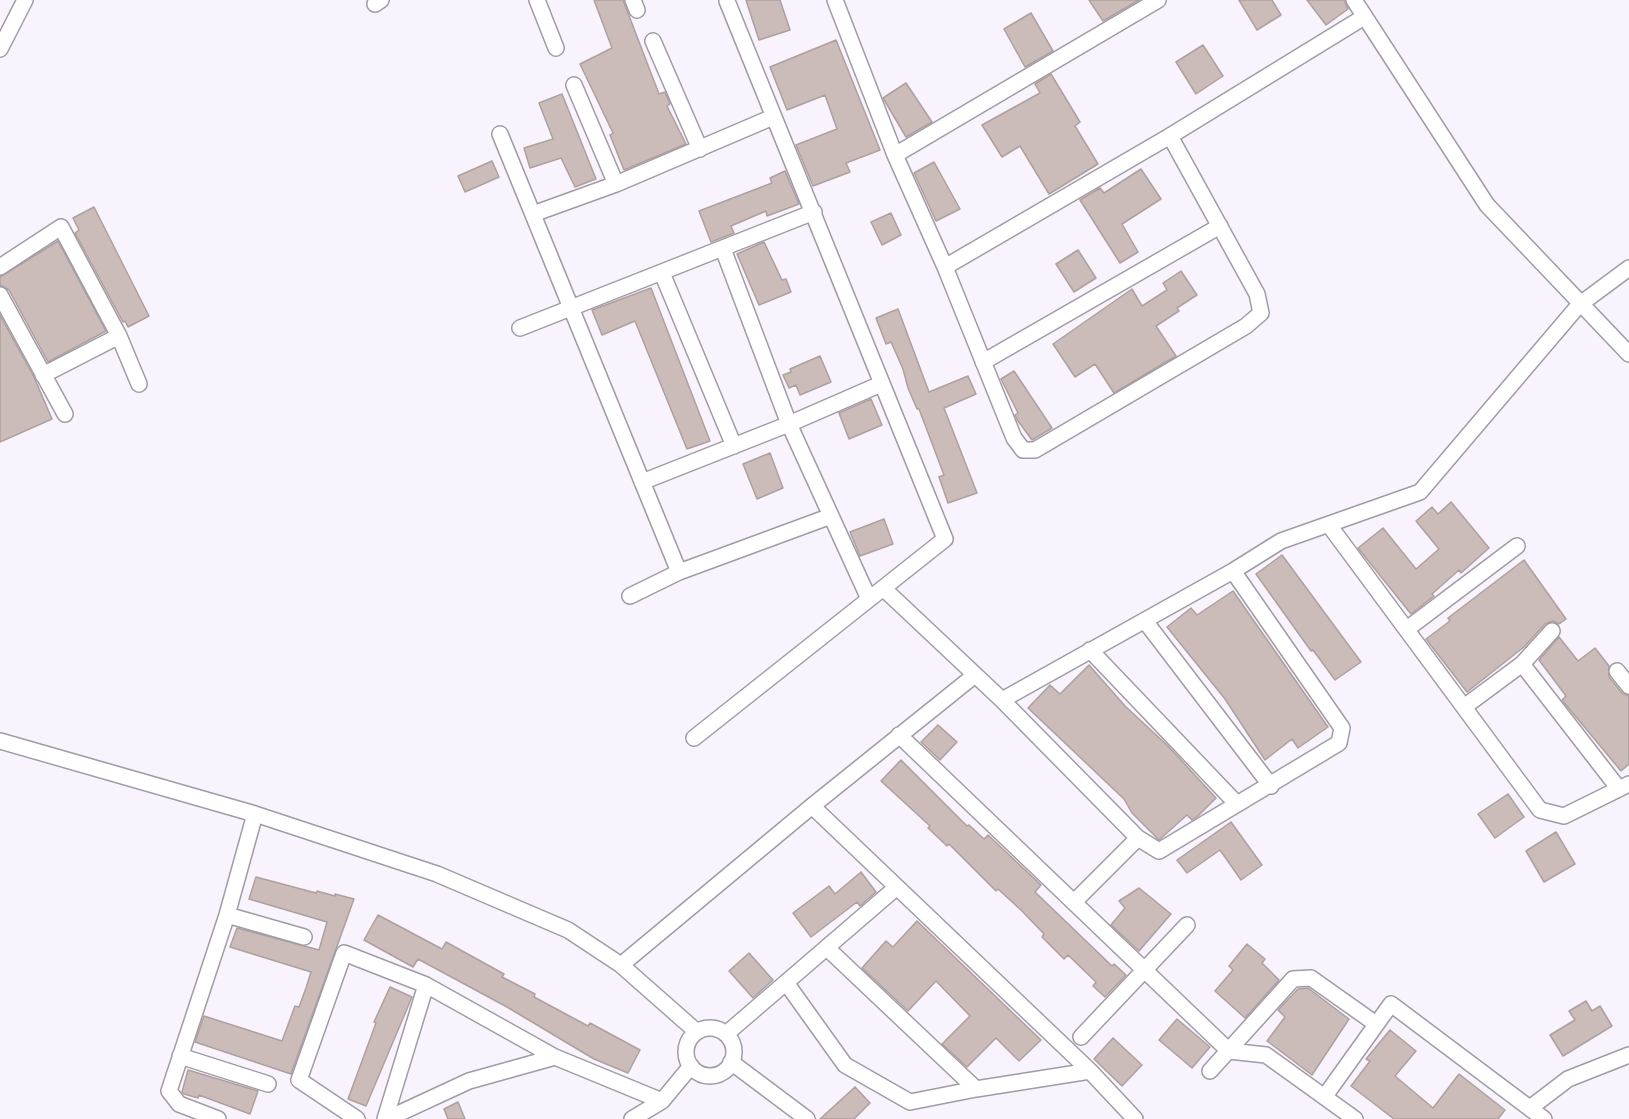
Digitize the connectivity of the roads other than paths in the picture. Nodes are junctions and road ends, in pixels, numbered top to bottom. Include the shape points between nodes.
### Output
1 (24, 0) edge
2 (537, 0) edge
3 (835, 0) edge
4 (1158, 0) edge
5 (1354, 0) edge
6 (727, 1) edge
7 (1364, 17) junction
8 (653, 41) dead end
9 (556, 48) dead end
10 (0, 49) edge
11 (574, 85) dead end
12 (773, 117) junction
13 (500, 134) dead end
14 (1170, 136) junction
15 (700, 149) junction
16 (896, 155) junction
17 (616, 184) junction
18 (814, 212) junction
19 (533, 214) junction
20 (1221, 226) junction
21 (723, 249) junction
22 (0, 267) edge
23 (945, 267) junction
24 (1629, 268) edge
25 (662, 273) junction
26 (0, 295) edge
27 (1580, 304) junction
28 (571, 308) junction
29 (520, 328) dead end
30 (118, 336) junction
31 (1629, 354) edge
32 (983, 362) junction
33 (43, 375) junction
34 (139, 384) dead end
35 (881, 384) junction
36 (65, 414) dead end
37 (789, 424) junction
38 (734, 446) junction
39 (642, 482) junction
40 (831, 516) junction
41 (1329, 525) junction
42 (1517, 546) dead end
43 (1233, 571) junction
44 (679, 572) junction
45 (883, 588) junction
46 (630, 596) dead end
47 (869, 599) junction
48 (1145, 621) junction
49 (1407, 629) junction
50 (1552, 631) dead end
51 (1090, 650) junction
52 (1522, 663) junction
53 (1617, 671) dead end
54 (975, 675) junction
55 (1629, 686) edge
56 (1002, 699) junction
57 (1464, 707) junction
58 (899, 735) junction
59 (694, 738) dead end
60 (0, 741) edge
61 (1271, 786) junction
62 (1624, 787) edge
63 (1237, 804) junction
64 (812, 806) junction
65 (255, 814) junction
66 (1138, 838) junction
67 (897, 887) junction
68 (1074, 902) junction
69 (226, 915) junction
70 (1187, 925) dead end
71 (304, 937) dead end
72 (828, 949) junction
73 (621, 965) junction
74 (1143, 971) junction
75 (787, 984) junction
76 (426, 985) junction
77 (1376, 1024) junction
78 (697, 1032) junction
79 (726, 1034) junction
80 (1081, 1037) dead end
81 (1229, 1051) junction
82 (1629, 1055) edge
83 (180, 1056) junction
84 (555, 1057) junction
85 (732, 1062) junction
86 (691, 1066) junction
87 (1090, 1071) junction
88 (1210, 1071) dead end
89 (268, 1084) dead end
90 (975, 1089) junction
91 (1325, 1096) junction
92 (662, 1101) junction
93 (1530, 1108) junction
94 (218, 1119) edge
95 (357, 1119) edge
96 (386, 1119) edge
97 (632, 1119) edge
98 (807, 1119) edge
99 (1135, 1119) edge
100 (1355, 1119) edge
101 (1544, 1119) edge

1 - 10 street
2 - 9 street
3 - 16 street
4 - 16 street
5 - 7 street
6 - 12 street
7 - 14 street
7 - 27 street via 1487,205
8 - 15 street
11 - 17 street
12 - 15 street
12 - 18 street
13 - 19 street
14 - 20 street
14 - 23 street
15 - 17 street
16 - 23 street
17 - 19 street
18 - 21 street
18 - 35 street
19 - 28 street
20 - 32 street
20 - 32 street via 1257,294 1261,313 1246,326 1035,450 1023,450 1014,438
21 - 25 street
21 - 37 street
22 - 30 street via 61,227
23 - 32 street
24 - 27 street
25 - 28 street
25 - 38 street
26 - 33 street
27 - 31 street
27 - 41 street via 1420,492
28 - 29 street
28 - 39 street
30 - 33 street
30 - 34 street
33 - 36 street
35 - 37 street
35 - 45 street via 945,539
37 - 38 street
37 - 40 street
38 - 39 street
39 - 44 street
40 - 44 street
40 - 47 street
41 - 43 street via 1281,541
41 - 49 street
42 - 49 street
43 - 48 street
43 - 61 street via 1342,728 1340,743
44 - 46 street
45 - 47 street
45 - 54 street
47 - 59 street
48 - 51 street
48 - 61 street
49 - 57 street
50 - 52 street
51 - 56 street
51 - 63 street
52 - 57 street
52 - 62 street
53 - 55 street
54 - 56 street
54 - 58 street
56 - 66 street
57 - 62 street via 1540,810 1564,816
58 - 64 street
58 - 68 street
60 - 65 street
61 - 63 street
63 - 66 street via 1159,851
64 - 67 street
64 - 73 street
65 - 69 street
65 - 73 street via 437,874 568,930
66 - 68 street
67 - 72 street
67 - 87 street
68 - 74 street
69 - 71 street
69 - 83 street
70 - 74 street
72 - 75 street
72 - 90 street
73 - 78 street
74 - 80 street
74 - 81 street
75 - 79 street
75 - 90 street via 845,1065 910,1102
76 - 84 street
76 - 95 street via 344,953 299,1080
76 - 96 street
77 - 81 street via 1311,978 1293,979
77 - 91 street
77 - 93 street via 1391,1004
78 - 79 street via 712,1028
78 - 86 street via 687,1044
79 - 85 street via 734,1047
81 - 88 street
81 - 91 street via 1266,1055
82 - 93 street via 1568,1079
83 - 89 street
83 - 94 street via 169,1091 179,1104
84 - 92 street
84 - 96 street via 469,1081
85 - 86 street via 713,1076
85 - 98 street
86 - 92 street
87 - 90 street
87 - 99 street
91 - 100 street
92 - 97 street
93 - 101 street

